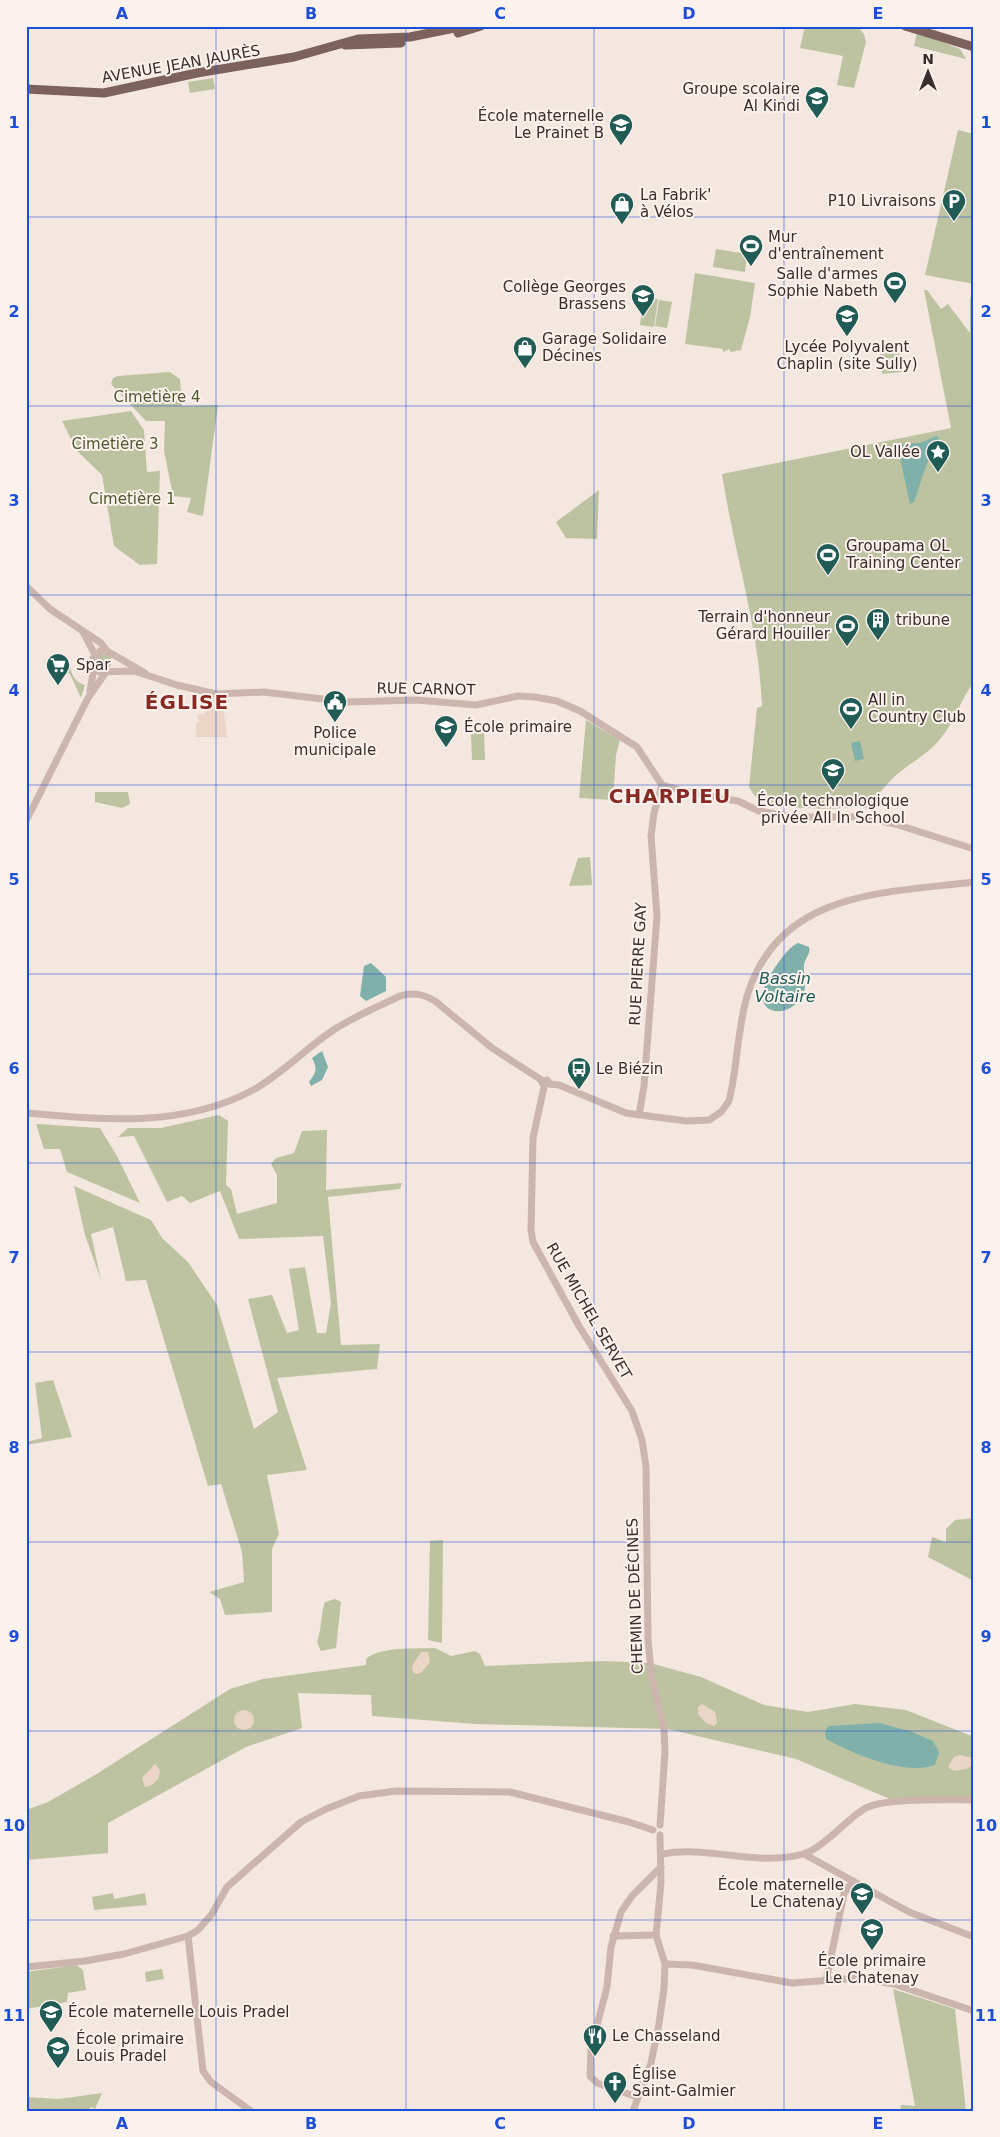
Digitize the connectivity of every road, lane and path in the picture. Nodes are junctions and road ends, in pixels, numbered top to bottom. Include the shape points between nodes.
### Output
1 (464, 26) edge
2 (481, 26) edge
3 (905, 26) edge
4 (927, 26) edge
5 (974, 43) edge
6 (339, 45) junction
7 (974, 47) edge
8 (26, 89) edge
9 (26, 586) edge
10 (81, 630) junction
11 (109, 653) junction
12 (95, 655) junction
13 (94, 667) junction
14 (108, 672) junction
15 (145, 673) junction
16 (88, 698) junction
17 (662, 785) junction
18 (26, 821) edge
19 (974, 849) edge
20 (974, 882) edge
21 (545, 1084) junction
22 (26, 1113) edge
23 (638, 1115) junction
24 (646, 1485) joint
25 (974, 1800) edge
26 (660, 1825) junction
27 (653, 1830) junction
28 (660, 1835) junction
29 (662, 1854) junction
30 (804, 1854) junction
31 (661, 1867) junction
32 (651, 1877) junction
33 (853, 1880) junction
34 (660, 1888) junction
35 (656, 1935) junction
36 (188, 1936) junction
37 (613, 1936) junction
38 (974, 1937) edge
39 (665, 1964) junction
40 (26, 1967) edge
41 (826, 1981) junction
42 (974, 2011) edge
43 (641, 2088) junction
44 (628, 2092) junction
45 (637, 2096) junction
46 (251, 2111) edge
47 (632, 2111) edge

1 - 6 main road, AVENUE JEAN JAURÈS via 410,37 358,39
2 - 6 main road, AVENUE JEAN JAURÈS via 410,42
3 - 7 main road
4 - 5 main road
6 - 8 main road, AVENUE JEAN JAURÈS via 294,57 104,93
9 - 10 street via 50,609
10 - 11 street via 101,642
10 - 12 street
11 - 12 street via 100,651
11 - 14 street via 114,663
11 - 15 street
12 - 13 street
13 - 14 street via 99,672
13 - 16 street
14 - 15 street
14 - 16 street
15 - 17 street, RUE CARNOT via 213,693 247,691 357,703 416,700 476,705 518,696 557,701 580,711 637,746
16 - 18 street
17 - 19 street via 793,817 861,817 895,824
17 - 23 street, RUE PIERRE GAY via 651,836 657,916 644,1086
20 - 23 street via 855,897 828,905 808,916 778,941 753,980 743,1012 729,1101 721,1112 709,1120 698,1122
21 - 22 street via 492,1048 435,1001 412,993 333,1031 254,1089 203,1110 144,1119
21 - 23 street via 570,1089 614,1109
21 - 24 street, RUE MICHEL SERVET via 533,1148 531,1230 534,1242 579,1326 632,1411 642,1440
24 - 26 street, CHEMIN DE DÉCINES via 648,1640 652,1679 664,1728 665,1752
25 - 30 street via 871,1805
26 - 27 street
26 - 28 street via 664,1830
27 - 28 street
27 - 36 street via 525,1795 482,1791 396,1791 359,1796 326,1808 301,1822 231,1883 212,1914
28 - 29 street
29 - 30 street via 703,1853 770,1858
29 - 31 street
30 - 33 street
31 - 32 street
31 - 34 street
32 - 34 street
32 - 37 street via 622,1908
33 - 38 street via 909,1912
33 - 41 street via 844,1894
34 - 35 street
35 - 37 street
35 - 39 street
36 - 40 street via 124,1954
36 - 46 street via 204,2071 211,2082
37 - 44 street via 607,1987 591,2049 590,2076 597,2083
39 - 41 street via 692,1965 792,1982
39 - 43 street via 659,2024
41 - 42 street via 860,1978 894,1984
43 - 44 street
43 - 45 street
44 - 45 street
45 - 47 street

